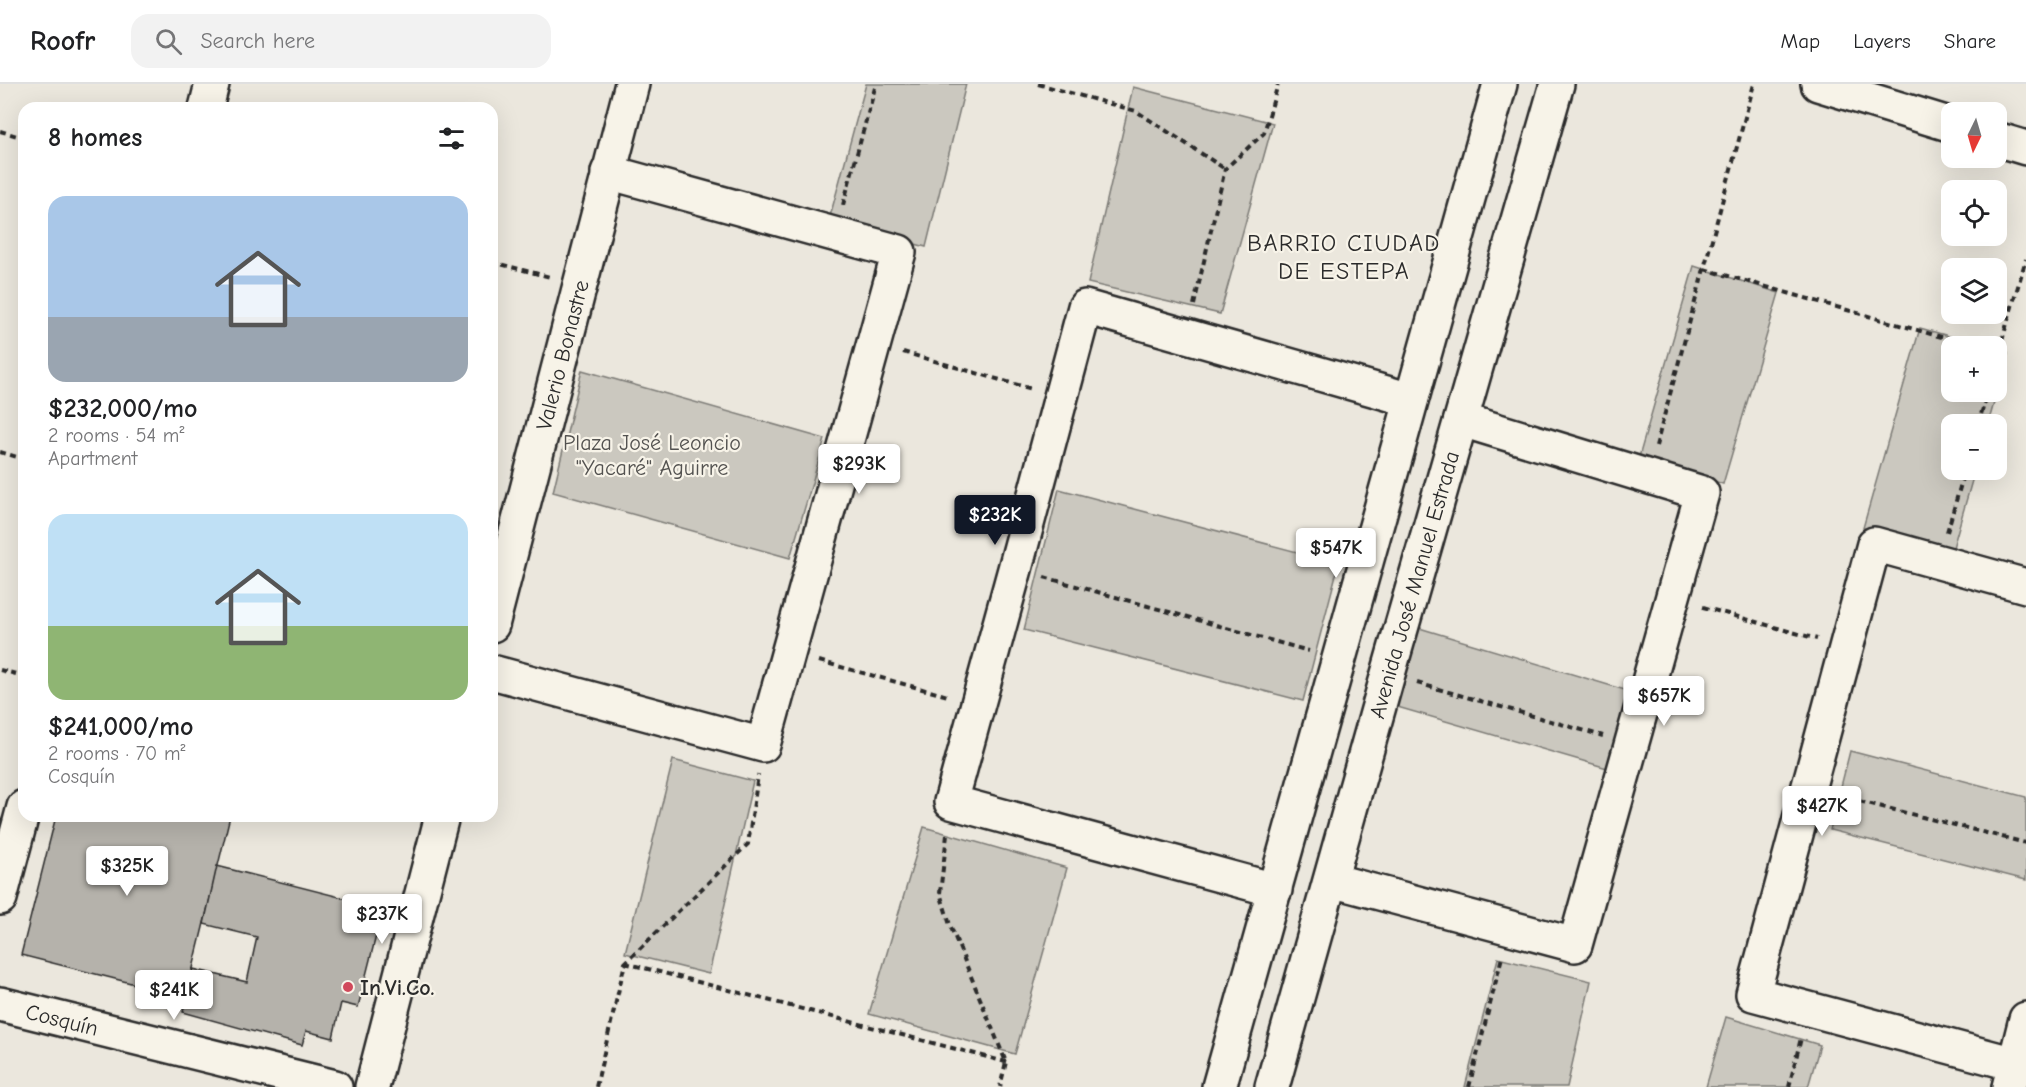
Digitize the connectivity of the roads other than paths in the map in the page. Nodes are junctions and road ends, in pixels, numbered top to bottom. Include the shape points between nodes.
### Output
1 (212, 84) edge
2 (632, 84) edge
3 (1500, 84) edge
4 (1557, 84) edge
5 (1818, 84) edge
6 (208, 102) edge
7 (1941, 122) edge
8 (2007, 142) edge
9 (2026, 148) edge
10 (608, 172) junction
11 (1411, 400) junction
12 (1462, 420) junction
13 (2026, 586) edge
14 (498, 602) edge
15 (498, 674) edge
16 (20, 822) edge
17 (440, 822) edge
18 (1331, 880) junction
19 (1275, 890) junction
20 (0, 898) edge
21 (0, 1004) edge
22 (2026, 1019) edge
23 (2017, 1073) edge
24 (335, 1087) edge
25 (372, 1087) edge
26 (1219, 1087) edge
27 (1272, 1087) edge

1 - 6 street
2 - 10 street, Valerio Bonastre
3 - 11 street
4 - 12 street, Avenida José Manuel Estrada
5 - 7 street
8 - 9 street
10 - 14 street, Valerio Bonastre
10 - 15 street via 899,252 763,745
11 - 19 street
11 - 19 street via 1085,307 951,802
12 - 18 street, Avenida José Manuel Estrada
12 - 18 street via 1702,492 1575,945
13 - 23 street via 1874,544 1753,994
16 - 20 street
17 - 25 street
18 - 27 street, Avenida José Manuel Estrada
19 - 26 street
21 - 24 street, Cosquín
22 - 23 street

